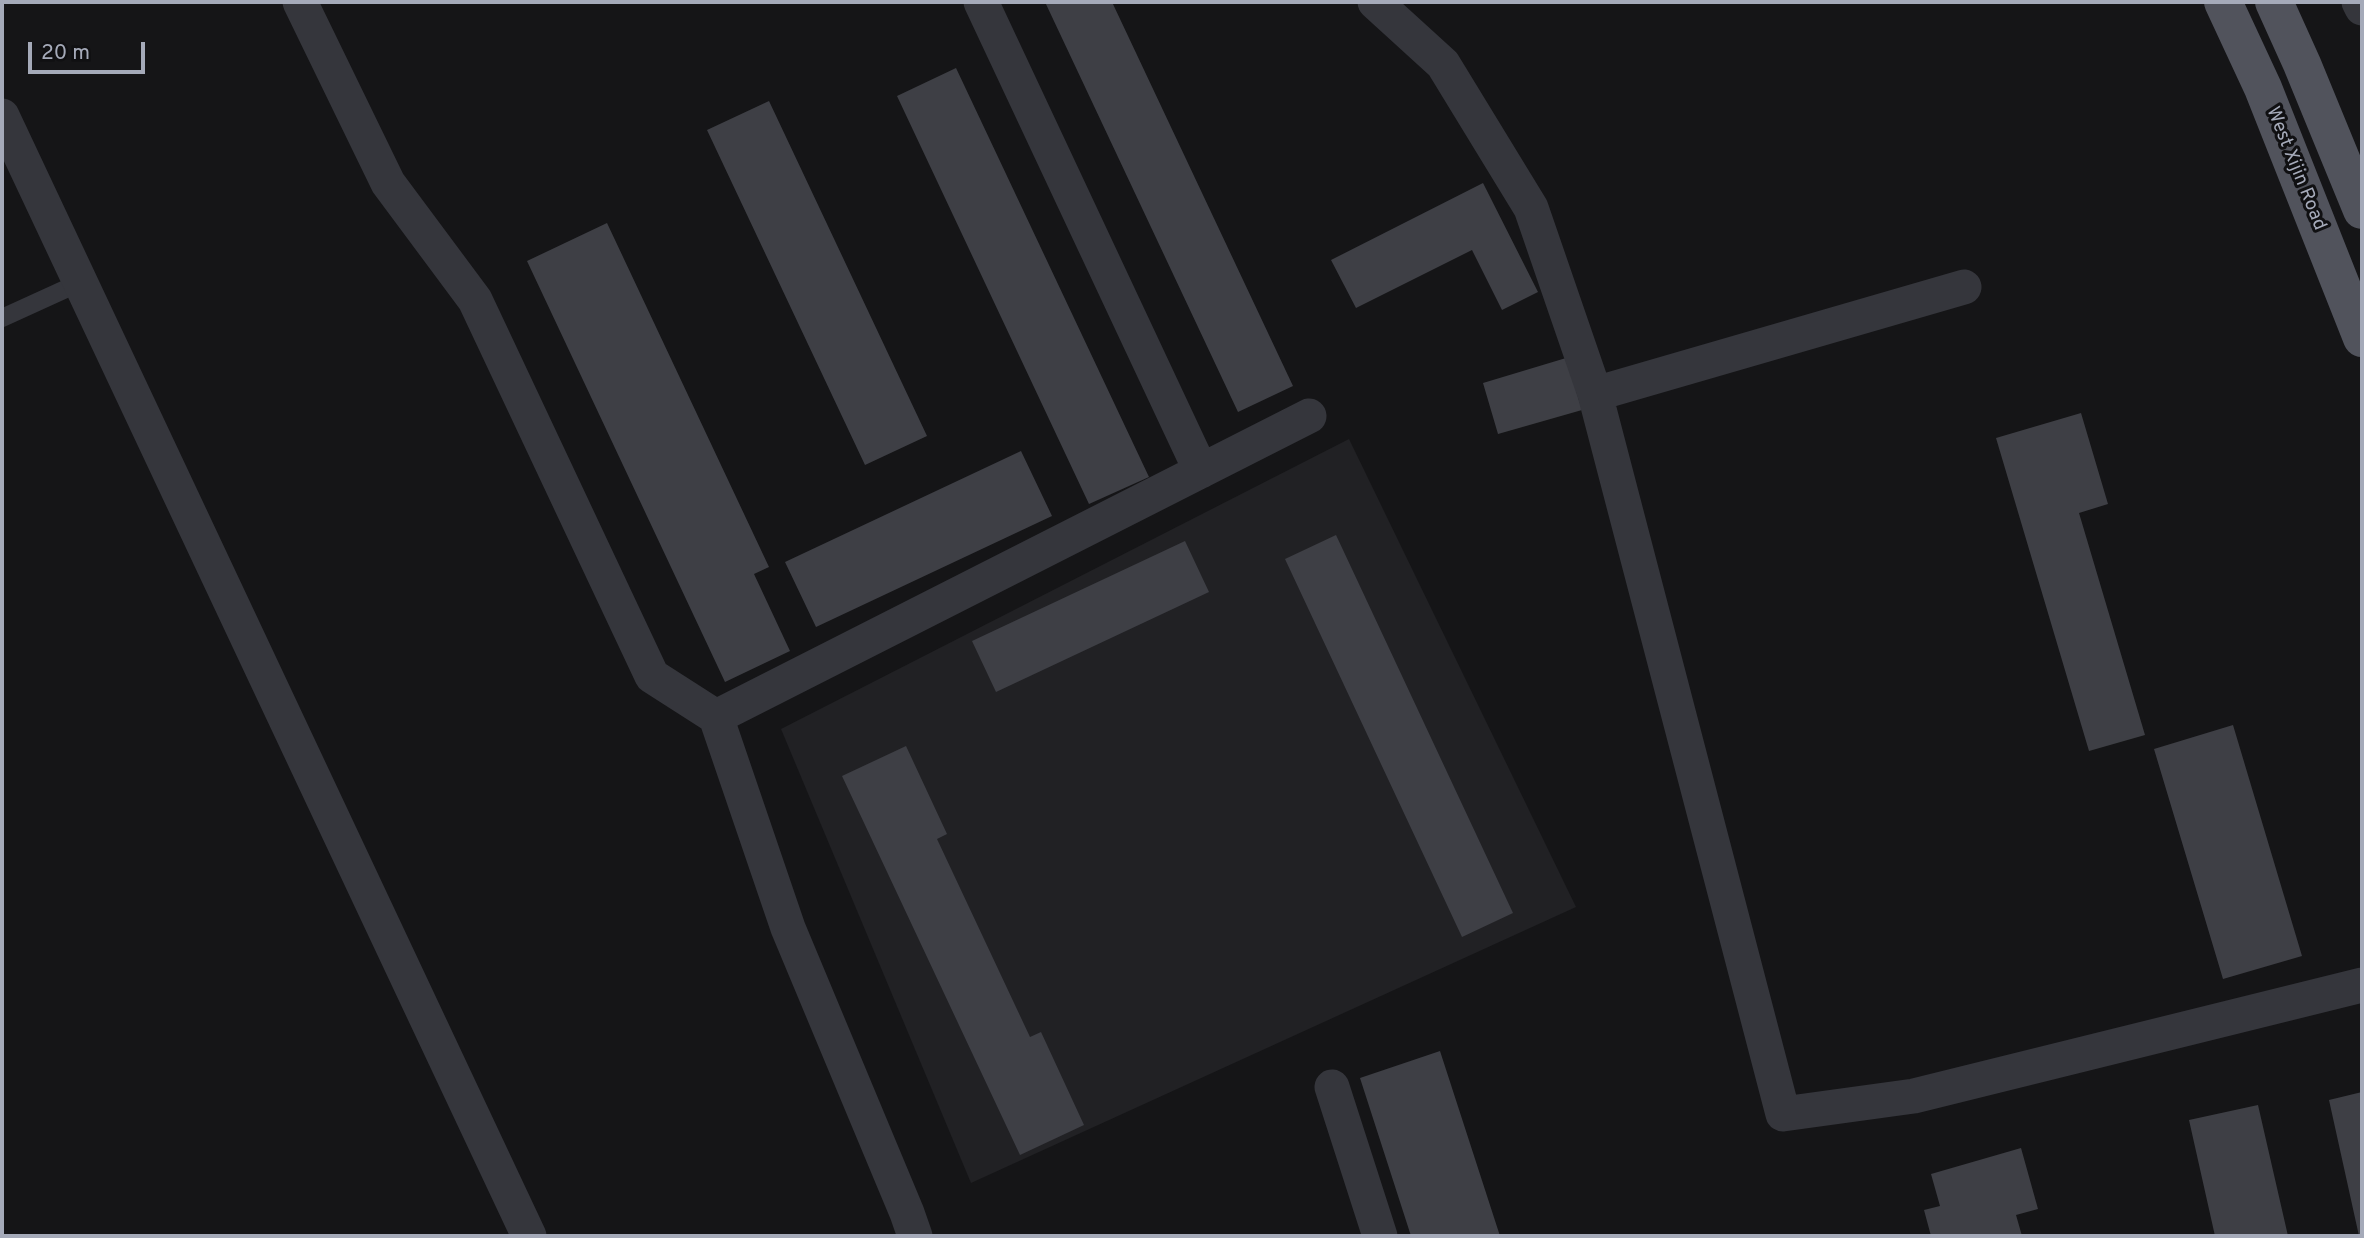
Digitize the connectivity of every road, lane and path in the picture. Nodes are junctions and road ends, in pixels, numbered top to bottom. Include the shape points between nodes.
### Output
1 (300, 2) edge
2 (981, 2) edge
3 (1375, 2) edge
4 (2223, 2) edge
5 (2274, 2) edge
6 (2360, 2) edge
7 (2362, 8) edge
8 (2, 116) edge
9 (2362, 210) edge
10 (80, 282) junction
11 (1965, 287) dead end
12 (2, 318) edge
13 (2362, 338) edge
14 (1595, 394) junction
15 (1309, 416) dead end
16 (1201, 471) junction
17 (716, 717) junction
18 (2362, 985) edge
19 (1332, 1087) dead end
20 (529, 1236) edge
21 (915, 1236) edge
22 (1380, 1236) edge

1 - 17 street via 388,183 475,300 652,676
2 - 16 street
3 - 14 street via 1443,64 1531,208
4 - 13 main road, West Xijin Road via 2263,88
5 - 9 main road
6 - 7 street
8 - 10 street
10 - 12 lane
10 - 20 street
11 - 14 street
14 - 18 street via 1783,1114 1914,1096
15 - 16 street
16 - 17 street
17 - 21 street via 788,928
19 - 22 street

